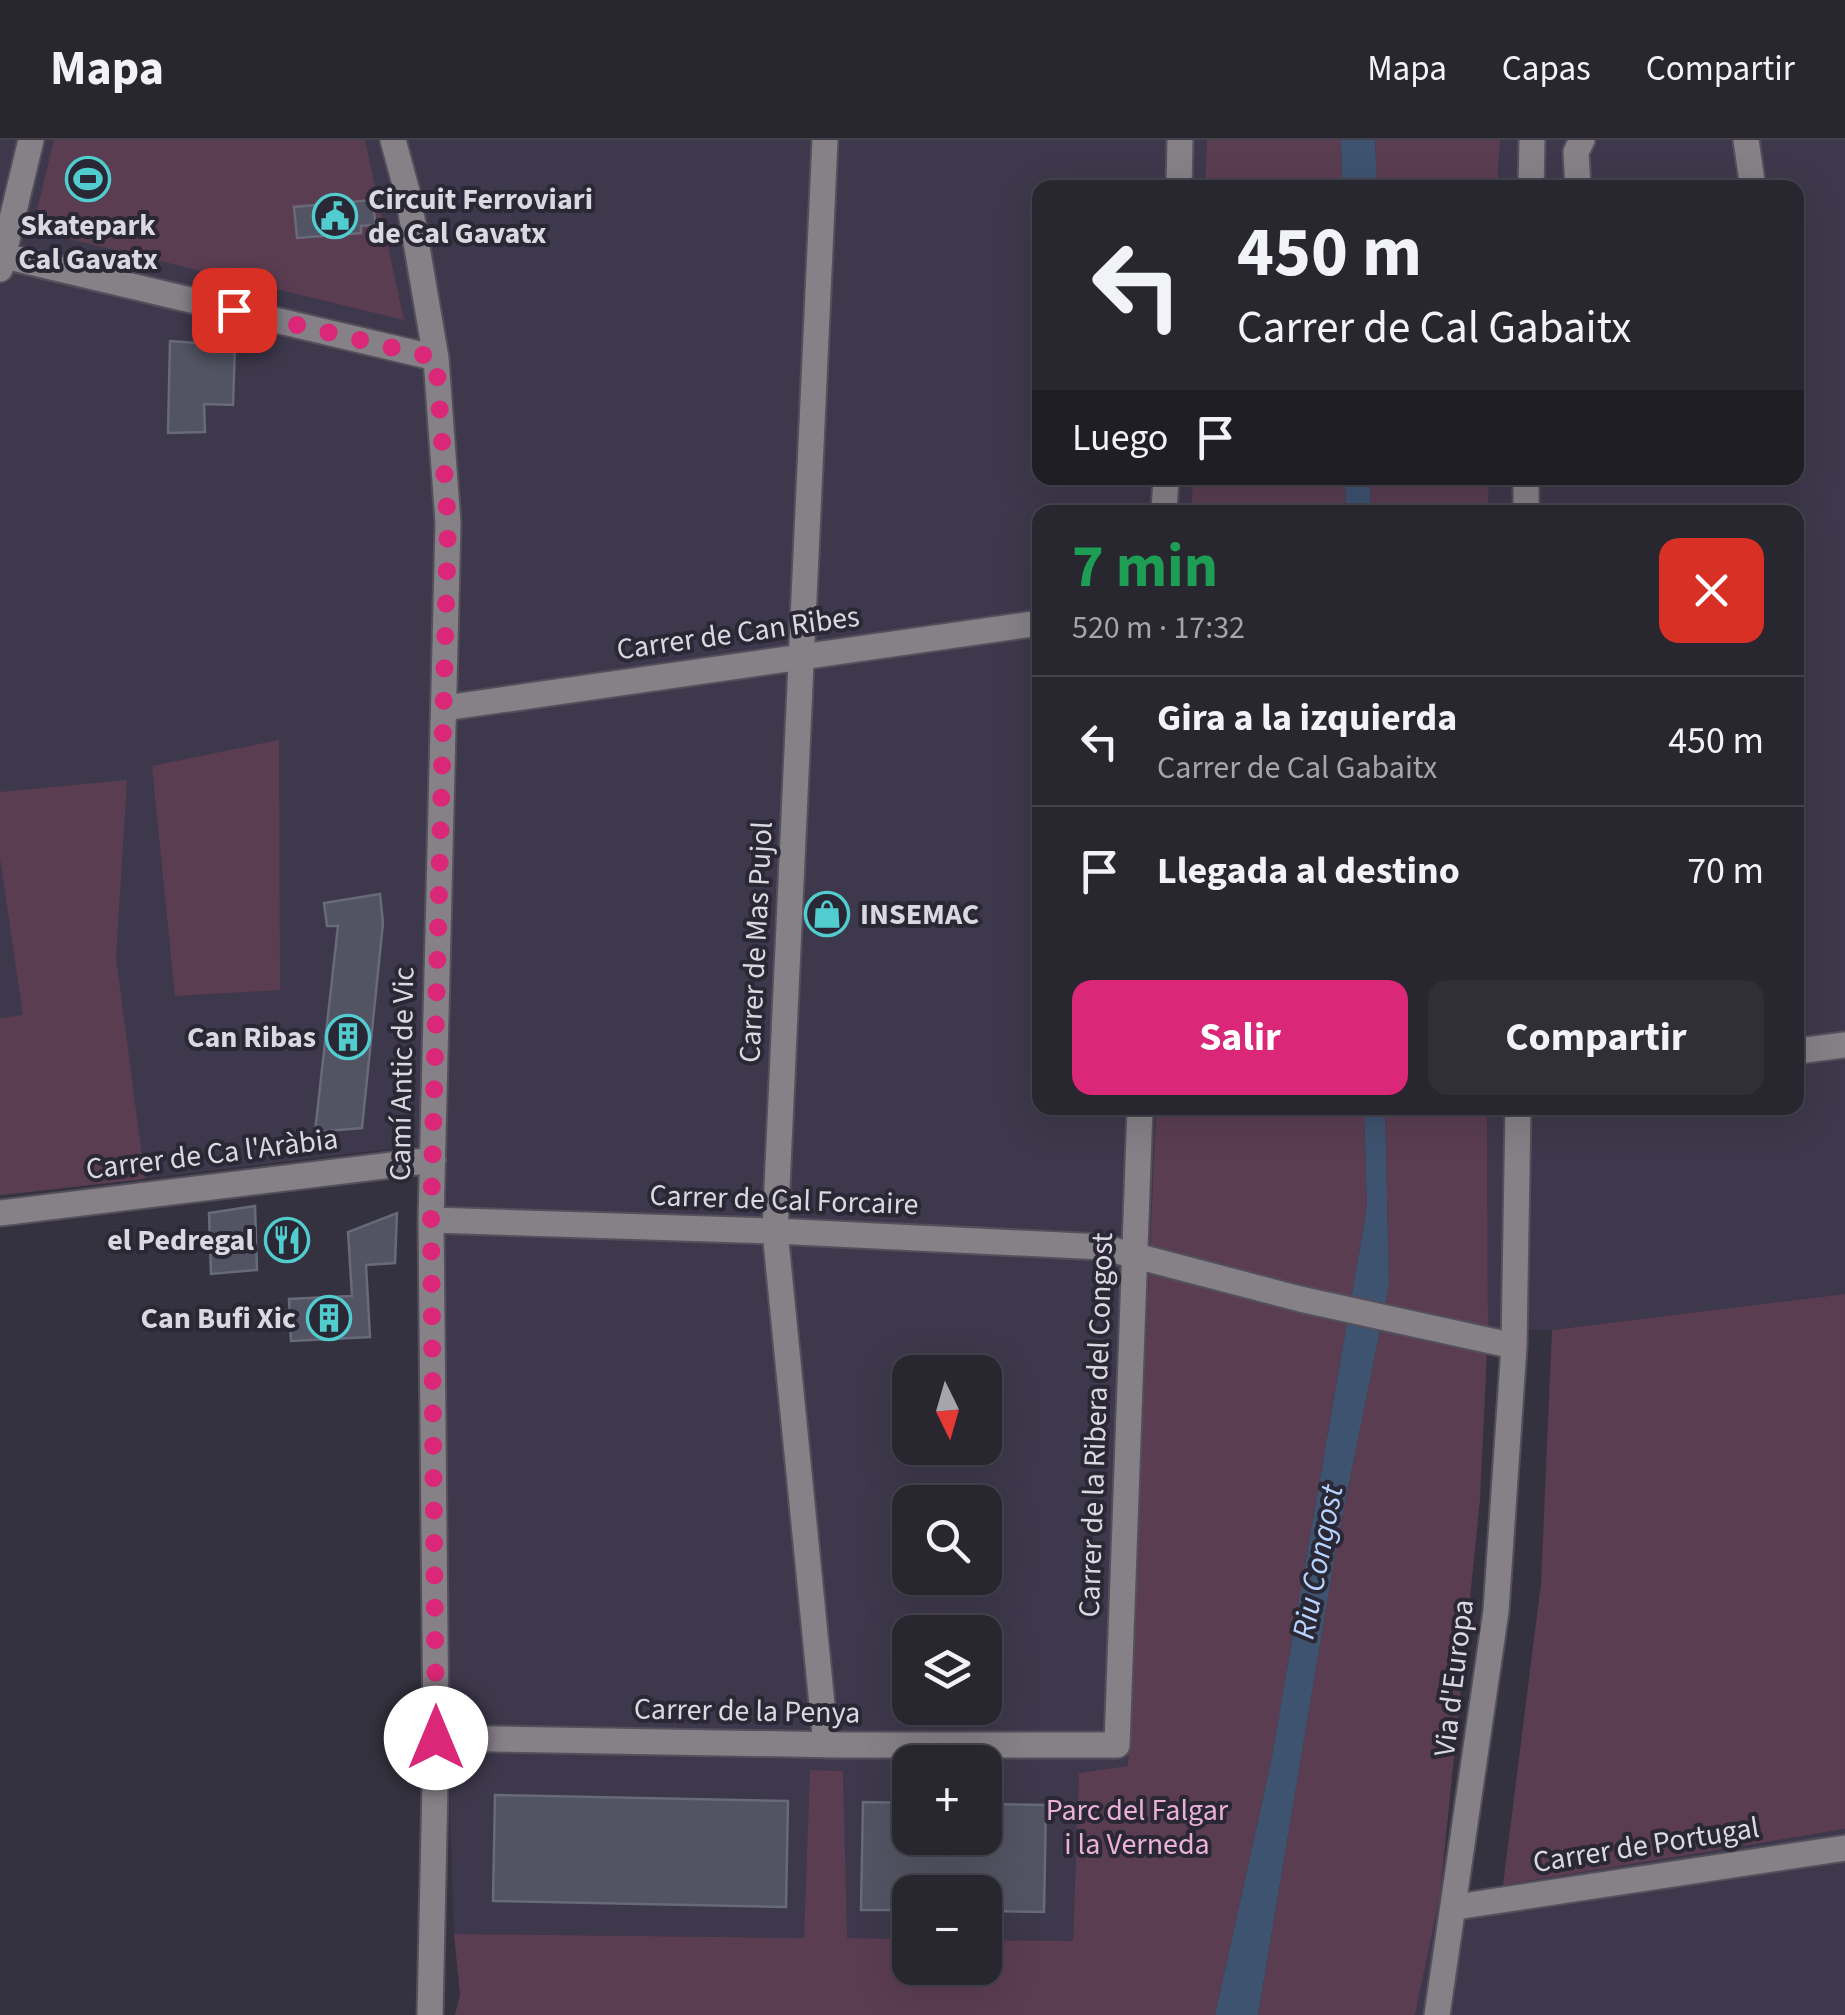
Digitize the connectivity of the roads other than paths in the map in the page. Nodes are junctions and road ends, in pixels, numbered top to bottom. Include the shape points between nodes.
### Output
1 (31, 140) edge
2 (393, 140) edge
3 (825, 140) edge
4 (1180, 140) edge
5 (1532, 140) edge
6 (1582, 140) edge
7 (1746, 140) edge
8 (1178, 180) edge
9 (1531, 180) edge
10 (1578, 180) edge
11 (1753, 180) edge
12 (0, 260) edge
13 (436, 358) junction
14 (1032, 624) edge
15 (803, 657) junction
16 (444, 708) junction
17 (1845, 1045) edge
18 (1804, 1050) edge
19 (1140, 1115) edge
20 (1518, 1115) edge
21 (432, 1160) junction
22 (0, 1214) edge
23 (431, 1220) junction
24 (775, 1231) junction
25 (1144, 1258) junction
26 (1514, 1346) junction
27 (436, 1738) junction
28 (826, 1745) junction
29 (1117, 1745) joint
30 (1845, 1848) edge
31 (1456, 1907) junction
32 (430, 2015) edge
33 (1437, 2015) edge

1 - 12 street
2 - 13 street, Camí Antic de Vic
3 - 15 street, Carrer de Mas Pujol
4 - 8 street
5 - 9 street
6 - 10 street
7 - 11 street
12 - 13 street
13 - 16 street, Camí Antic de Vic via 448,523
14 - 15 street, Carrer de Can Ribes
15 - 16 street, Carrer de Can Ribes
15 - 24 street, Carrer de Mas Pujol
16 - 21 street, Camí Antic de Vic
17 - 18 street
19 - 25 street, Carrer de la Ribera del Congost
20 - 26 street, Via d'Europa
21 - 22 street, Carrer de Ca l'Aràbia
21 - 23 street, Camí Antic de Vic
23 - 24 street, Carrer de Cal Forcaire
23 - 27 street, Camí Antic de Vic
24 - 25 street, Carrer de Cal Forcaire via 1102,1248
24 - 28 street, Carrer de Mas Pujol
25 - 26 street, Carrer de Cal Forcaire
25 - 29 street, Carrer de la Ribera del Congost
26 - 31 street, Via d'Europa via 1496,1610
27 - 28 street, Carrer de la Penya
27 - 32 street, Camí Antic de Vic
28 - 29 street, Carrer de la Penya
30 - 31 street, Carrer de Portugal
31 - 33 street, Via d'Europa

